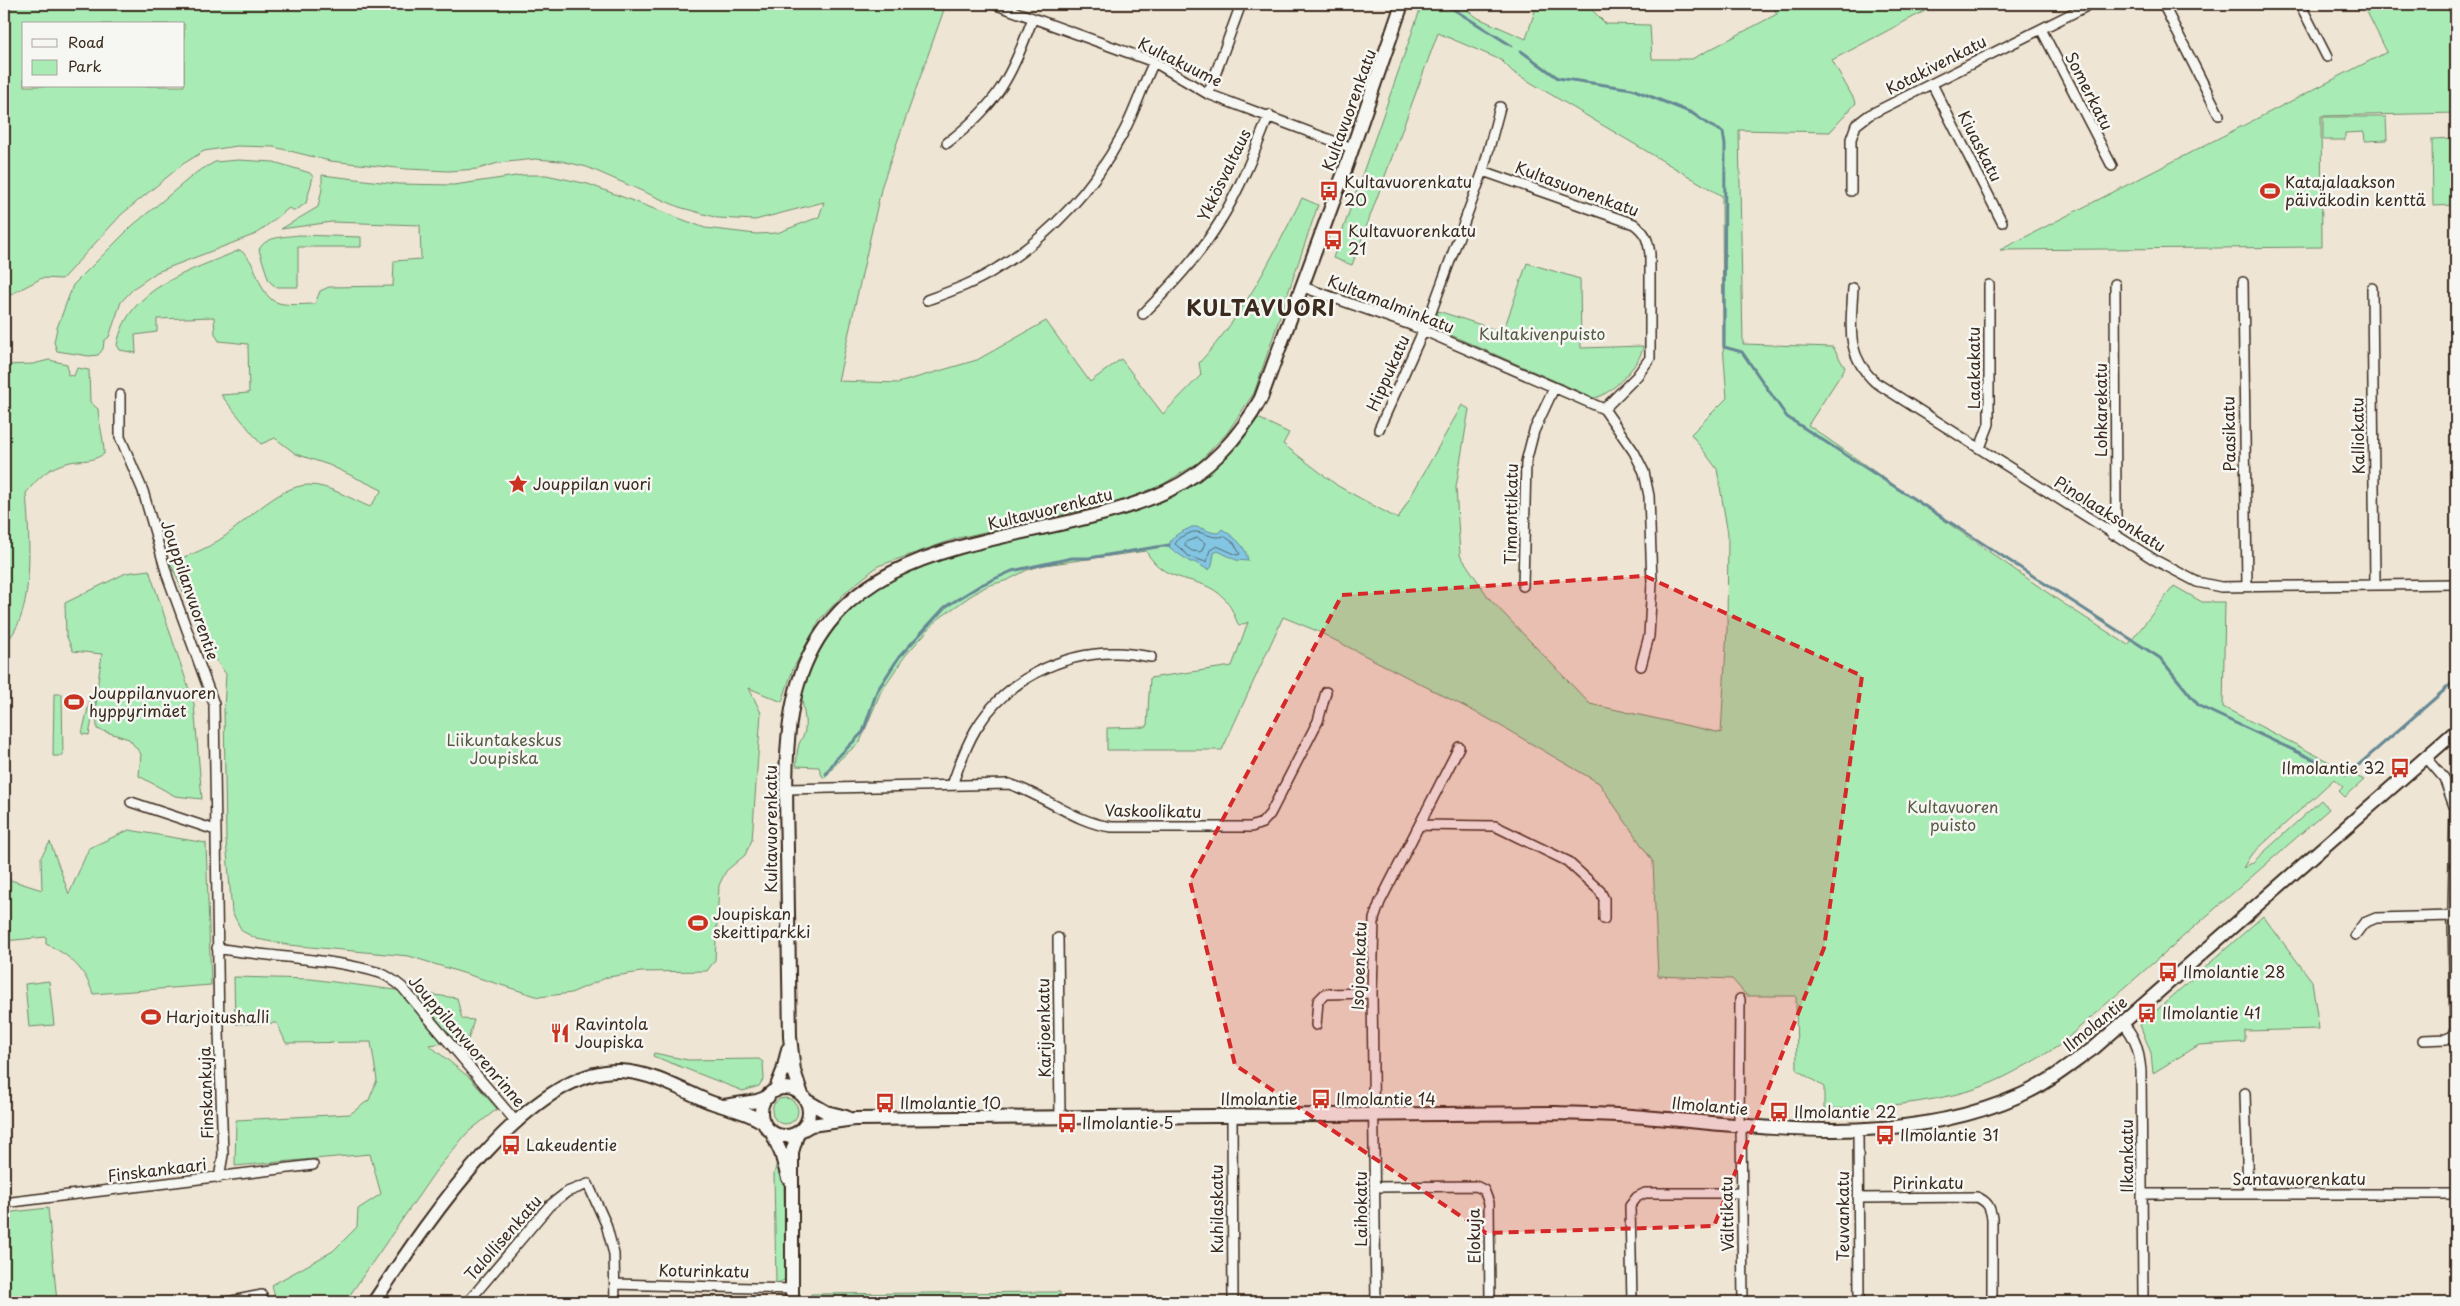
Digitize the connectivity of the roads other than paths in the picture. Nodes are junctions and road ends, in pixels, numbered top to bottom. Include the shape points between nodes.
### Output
1 (994, 4) edge
2 (1240, 4) edge
3 (1402, 4) edge
4 (2091, 4) edge
5 (2163, 4) edge
6 (2300, 4) edge
7 (1033, 18) junction
8 (2041, 29) junction
9 (2327, 57) dead end
10 (1154, 62) junction
11 (1932, 84) junction
12 (1208, 94) junction
13 (1500, 108) dead end
14 (1269, 115) junction
15 (2219, 115) dead end
16 (947, 144) dead end
17 (1352, 148) junction
18 (2112, 166) dead end
19 (1483, 171) junction
20 (1851, 191) dead end
21 (2002, 222) dead end
22 (2242, 282) dead end
23 (2115, 284) dead end
24 (1989, 285) dead end
25 (1303, 287) junction
26 (1853, 288) dead end
27 (2372, 288) dead end
28 (927, 300) dead end
29 (1143, 314) dead end
30 (1424, 330) junction
31 (1554, 388) junction
32 (120, 395) dead end
33 (1604, 409) junction
34 (1380, 429) dead end
35 (1980, 448) junction
36 (2113, 535) junction
37 (2375, 584) junction
38 (2456, 584) edge
39 (1523, 586) dead end
40 (2247, 586) junction
41 (1151, 657) dead end
42 (1641, 666) dead end
43 (1326, 692) dead end
44 (2456, 731) edge
45 (1460, 747) dead end
46 (2426, 757) junction
47 (952, 785) junction
48 (787, 789) junction
49 (131, 802) dead end
50 (1420, 825) junction
51 (215, 830) junction
52 (2453, 916) junction
53 (1604, 919) dead end
54 (2355, 935) dead end
55 (1058, 938) dead end
56 (217, 948) junction
57 (1372, 993) junction
58 (1740, 999) dead end
59 (2123, 1023) junction
60 (1316, 1025) dead end
61 (790, 1036) junction
62 (2423, 1040) dead end
63 (2245, 1093) dead end
64 (771, 1094) junction
65 (804, 1098) junction
66 (720, 1106) junction
67 (1375, 1115) junction
68 (1232, 1116) junction
69 (1060, 1117) junction
70 (854, 1119) junction
71 (517, 1123) junction
72 (1740, 1125) junction
73 (768, 1127) junction
74 (1858, 1130) junction
75 (800, 1131) junction
76 (313, 1165) dead end
77 (219, 1178) junction
78 (1376, 1186) junction
79 (1741, 1193) junction
80 (2142, 1194) junction
81 (2248, 1194) junction
82 (2456, 1194) edge
83 (792, 1197) junction
84 (1858, 1198) junction
85 (4, 1203) edge
86 (615, 1284) junction
87 (792, 1289) junction
88 (2143, 1294) dead end
89 (262, 1295) dead end
90 (227, 1302) edge
91 (374, 1302) edge
92 (468, 1302) edge
93 (615, 1302) edge
94 (792, 1302) edge
95 (1233, 1302) edge
96 (1376, 1302) edge
97 (1490, 1302) edge
98 (1632, 1302) edge
99 (1743, 1302) edge
100 (1859, 1302) edge
101 (1992, 1302) edge

1 - 7 street, Kultakuume
2 - 12 street
3 - 17 street, Kultavuorenkatu
4 - 8 street, Kotakivenkatu
5 - 15 street
6 - 9 street
7 - 10 street, Kultakuume
7 - 16 street via 1017,59 993,101
8 - 11 street, Kotakivenkatu
8 - 18 street, Somerkatu
10 - 12 street, Kultakuume
10 - 28 street via 1122,135 1072,208 1000,267
11 - 20 street, Kotakivenkatu via 1869,115 1856,125 1851,139
11 - 21 street, Kiuaskatu
12 - 14 street, Kultakuume
13 - 19 street
14 - 17 street, Kultakuume
14 - 29 street, Ykkösvaltaus via 1238,189 1219,223 1192,262
17 - 25 street, Kultavuorenkatu
19 - 30 street
19 - 33 street, Kultasuonenkatu via 1634,224 1648,238 1650,358
22 - 40 street, Paasikatu
23 - 36 street, Lohkarekatu via 2116,522
24 - 35 street, Laakakatu via 1989,424
25 - 30 street, Kultamalminkatu
25 - 48 street, Kultavuorenkatu via 1262,398 1250,419 1232,441 1194,475 1139,504 919,559 872,583 849,602 827,626 798,683 792,716
26 - 35 street, Pinolaaksonkatu via 1851,344 1863,370 1875,382
27 - 37 street, Kalliokatu
30 - 31 street, Kultamalminkatu
30 - 34 street, Hippukatu
31 - 33 street, Kultamalminkatu
31 - 39 street, Timanttikatu via 1534,431 1526,462
32 - 51 street, Jouppilanvuorentie via 120,437 143,491 168,578 214,704
33 - 42 street via 1634,452 1644,472 1649,496 1650,636
35 - 36 street, Pinolaaksonkatu
36 - 40 street, Pinolaaksonkatu via 2197,582
37 - 38 street, Pinolaaksonkatu
37 - 40 street, Pinolaaksonkatu
41 - 47 street via 1117,653 1084,655 1036,671 992,707 962,756
43 - 47 street, Vaskoolikatu via 1318,721 1270,814 1262,823 1251,826 1095,825 1017,787 989,783
44 - 46 street, Ilmolantie
45 - 50 street, Isojoenkatu
46 - 52 street via 2444,778 2454,809
46 - 59 street, Ilmolantie
47 - 48 street, Vaskoolikatu
48 - 61 street, Kultavuorenkatu
49 - 51 street
50 - 53 street via 1495,826 1567,861 1600,891 1604,899
50 - 57 street, Isojoenkatu via 1374,919
51 - 56 street, Jouppilanvuorentie
52 - 54 street via 2376,918 2364,923
52 - 62 street via 2455,1028 2453,1036 2446,1039
55 - 69 street, Karijoenkatu
56 - 71 street, Jouppilanvuorenrinne via 333,964 381,974 394,981
56 - 77 street, Finskankuja via 223,1147
57 - 60 street via 1325,994 1318,1000
57 - 67 street, Isojoenkatu
58 - 72 street, Välttikatu
59 - 74 street, Ilmolantie via 2059,1073 2022,1095 1944,1120 1901,1128
59 - 80 street, Ilkankatu via 2133,1036 2141,1064
61 - 64 street, Kultavuorenkatu via 783,1071
61 - 65 street, Kultavuorenkatu via 794,1072
63 - 81 street
64 - 65 street via 789,1089
64 - 66 street via 746,1103
64 - 73 street via 762,1110
65 - 70 street, Ilmolantie via 826,1112
65 - 75 street via 809,1116
66 - 71 street via 640,1073 618,1071 570,1083
66 - 73 street via 756,1118
67 - 68 street, Ilmolantie
67 - 72 street, Ilmolantie via 1629,1115
67 - 78 street, Laihokatu
68 - 69 street, Ilmolantie
68 - 95 street, Kuhilaskatu
69 - 70 street, Ilmolantie
70 - 75 street, Ilmolantie via 811,1125
71 - 91 street via 442,1203
72 - 74 street, Ilmolantie
72 - 79 street, Välttikatu
73 - 75 street via 784,1136
73 - 83 street via 781,1153
74 - 84 street, Teuvankatu
75 - 83 street via 792,1152
76 - 77 street, Finskankaari
77 - 85 street, Finskankaari
78 - 96 street, Laihokatu
78 - 97 street, Elokuja via 1476,1186 1484,1190 1489,1203
79 - 98 street via 1645,1194 1637,1197 1630,1206
79 - 99 street, Välttikatu
80 - 81 street, Santavuorenkatu
80 - 88 street, Ilkankatu
81 - 82 street, Santavuorenkatu
83 - 87 street
84 - 100 street, Teuvankatu
84 - 101 street, Pirinkatu via 1984,1200 1992,1218
86 - 87 street, Koturinkatu
86 - 92 street, Talollisenkatu via 614,1254 606,1224 588,1184 567,1192 549,1206
86 - 93 street, Talollisenkatu
87 - 94 street
89 - 90 street

